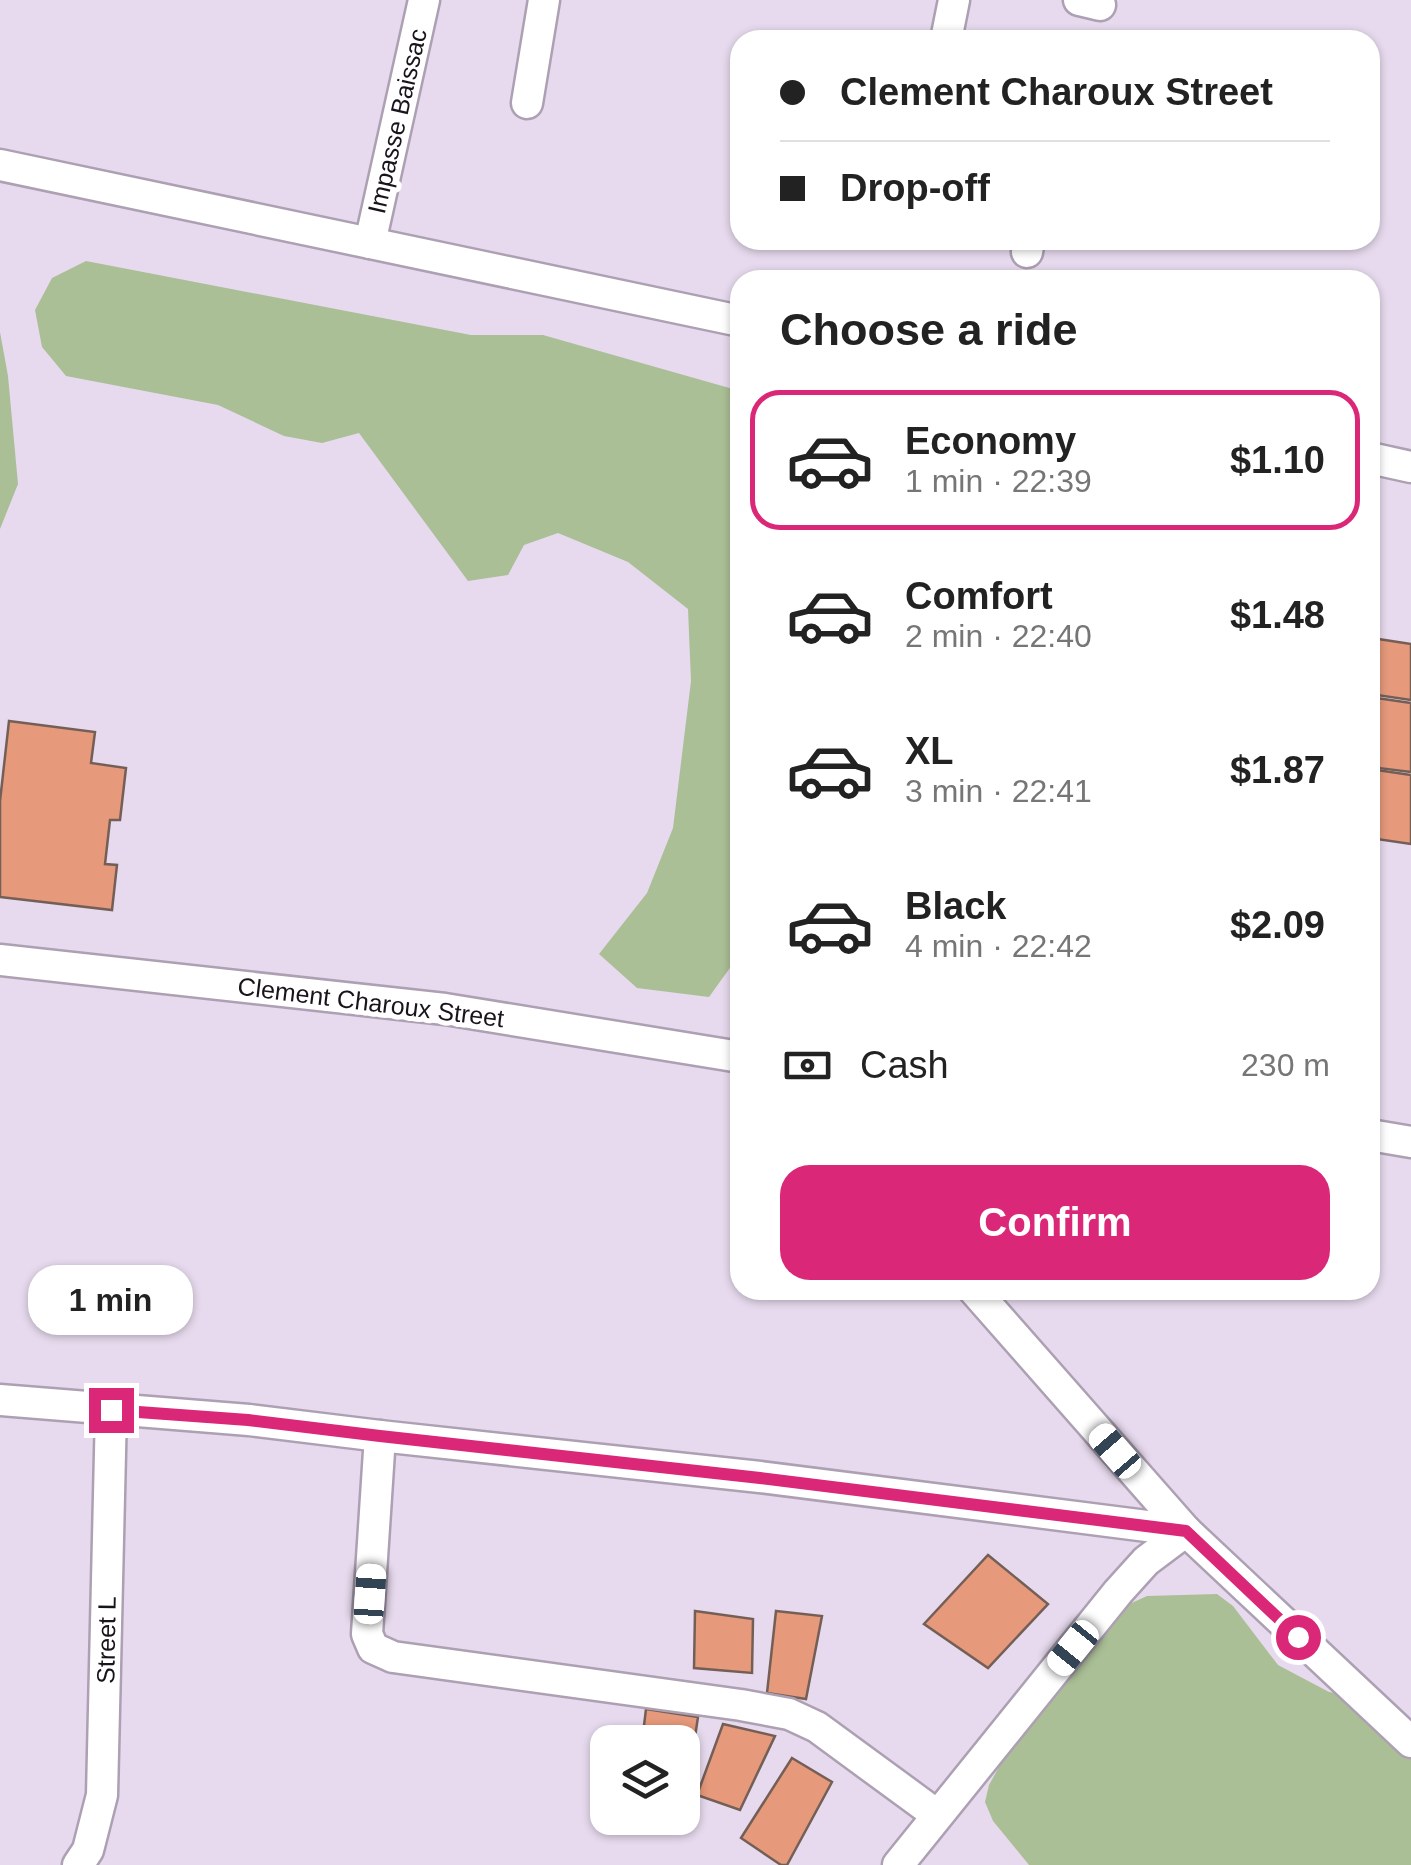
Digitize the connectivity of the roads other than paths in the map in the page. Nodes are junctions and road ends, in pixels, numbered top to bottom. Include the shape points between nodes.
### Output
1 (424, 0) edge
2 (544, 0) edge
3 (954, 0) edge
4 (948, 30) edge
5 (526, 103) dead end
6 (0, 165) edge
7 (370, 243) junction
8 (730, 319) edge
9 (1380, 460) edge
10 (1411, 467) edge
11 (0, 960) edge
12 (730, 1055) edge
13 (1380, 1137) edge
14 (1411, 1142) edge
15 (983, 1300) edge
16 (0, 1400) edge
17 (111, 1410) junction
18 (380, 1436) junction
19 (1186, 1531) junction
20 (1411, 1742) edge
21 (937, 1815) junction
22 (78, 1865) edge
23 (898, 1865) edge

1 - 7 street, Impasse Baissac
2 - 5 street
3 - 4 street
6 - 7 street
7 - 8 street
9 - 10 street
11 - 12 street, Clement Charoux Street via 445,1008
13 - 14 street
15 - 19 street
16 - 17 street
17 - 18 street
17 - 22 street, Street L via 102,1796
18 - 19 street
18 - 21 street via 367,1634 374,1648 393,1657 788,1714 817,1727
19 - 20 street
19 - 21 street via 1118,1592
21 - 23 street

